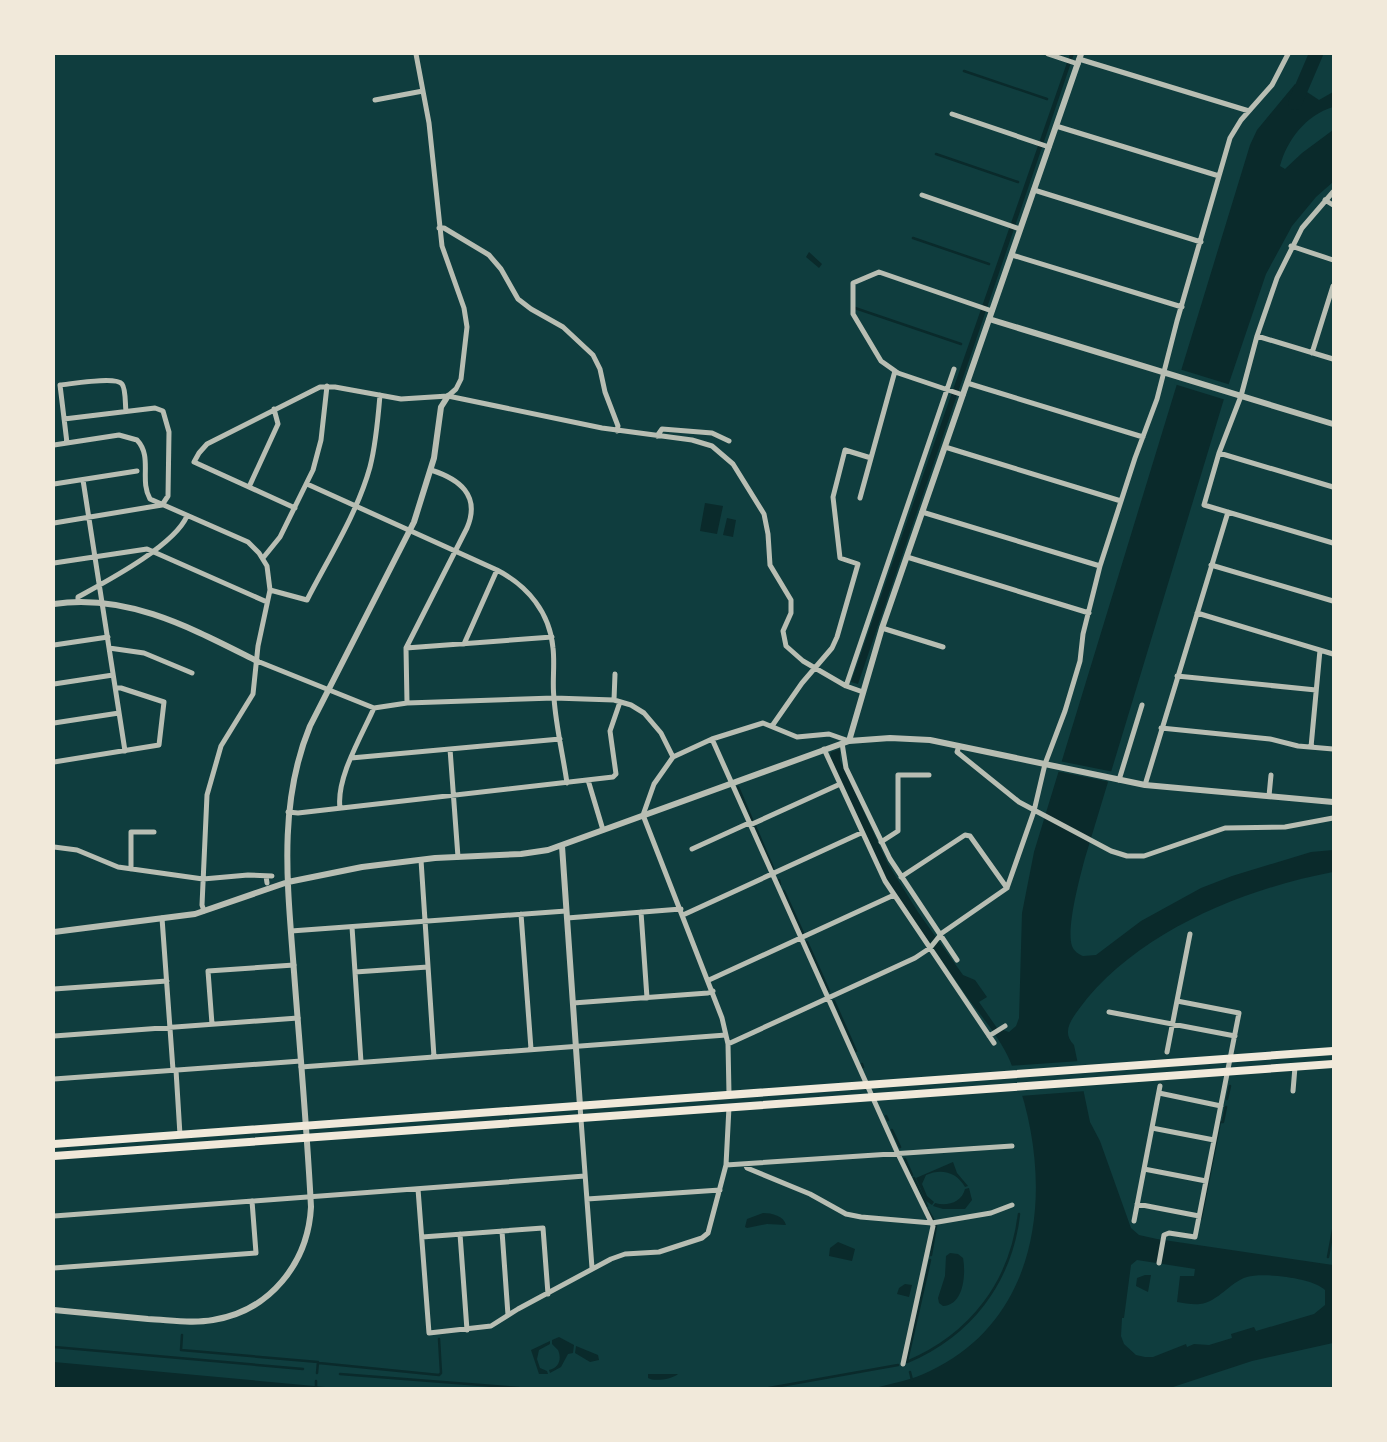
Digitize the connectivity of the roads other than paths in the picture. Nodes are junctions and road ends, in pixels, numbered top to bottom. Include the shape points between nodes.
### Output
1 (416, 54) edge
2 (1048, 54) edge
3 (1288, 54) edge
4 (1078, 60) edge
5 (423, 92) junction
6 (374, 100) dead end
7 (1249, 111) junction
8 (952, 114) dead end
9 (1056, 126) junction
10 (1047, 146) junction
11 (1219, 176) junction
12 (1034, 190) junction
13 (1333, 192) edge
14 (922, 195) dead end
15 (1326, 200) junction
16 (1333, 205) edge
17 (439, 228) junction
18 (1018, 228) junction
19 (1201, 242) junction
20 (1292, 246) junction
21 (1012, 255) junction
22 (1333, 260) edge
23 (1333, 286) edge
24 (1182, 307) junction
25 (990, 310) junction
26 (989, 319) junction
27 (1257, 336) junction
28 (1312, 353) junction
29 (1333, 359) edge
30 (954, 369) dead end
31 (895, 371) junction
32 (1168, 374) junction
33 (967, 383) junction
34 (327, 386) junction
35 (948, 390) junction
36 (961, 394) junction
37 (380, 395) junction
38 (448, 396) junction
39 (1242, 396) junction
40 (274, 409) junction
41 (126, 411) junction
42 (64, 419) junction
43 (1333, 424) edge
44 (617, 431) junction
45 (657, 436) junction
46 (1143, 437) junction
47 (729, 440) dead end
48 (67, 443) junction
49 (54, 445) edge
50 (945, 448) junction
51 (1219, 453) junction
52 (871, 458) junction
53 (431, 470) junction
54 (137, 472) dead end
55 (83, 480) junction
56 (54, 484) edge
57 (307, 484) junction
58 (249, 487) junction
59 (1333, 487) edge
60 (860, 498) dead end
61 (1121, 502) junction
62 (162, 506) junction
63 (356, 506) junction
64 (295, 508) junction
65 (922, 512) junction
66 (1228, 512) junction
67 (187, 516) junction
68 (89, 518) junction
69 (54, 523) edge
70 (410, 531) junction
71 (1333, 543) edge
72 (151, 552) junction
73 (455, 552) junction
74 (95, 557) junction
75 (907, 557) junction
76 (263, 558) junction
77 (54, 563) edge
78 (1211, 565) junction
79 (1100, 566) junction
80 (498, 570) junction
81 (100, 586) junction
82 (270, 590) junction
83 (1333, 601) edge
84 (78, 602) junction
85 (267, 602) junction
86 (102, 603) junction
87 (54, 604) edge
88 (1089, 613) junction
89 (1196, 613) junction
90 (882, 628) junction
91 (108, 636) junction
92 (552, 638) junction
93 (464, 644) junction
94 (54, 645) edge
95 (944, 647) dead end
96 (109, 648) junction
97 (406, 648) junction
98 (1320, 650) junction
99 (1333, 654) edge
100 (256, 661) junction
101 (814, 667) junction
102 (192, 673) dead end
103 (615, 674) dead end
104 (114, 675) junction
105 (1177, 676) junction
106 (54, 684) edge
107 (846, 686) junction
108 (116, 688) junction
109 (328, 690) junction
110 (1316, 690) junction
111 (862, 692) junction
112 (554, 698) junction
113 (617, 701) junction
114 (408, 703) junction
115 (1142, 705) dead end
116 (374, 708) junction
117 (120, 713) junction
118 (54, 723) edge
119 (772, 726) junction
120 (1161, 728) junction
121 (712, 738) junction
122 (560, 739) junction
123 (849, 741) junction
124 (842, 743) junction
125 (958, 746) junction
126 (1311, 747) junction
127 (450, 749) junction
128 (824, 749) junction
129 (1333, 749) edge
130 (125, 751) junction
131 (673, 757) junction
132 (351, 758) junction
133 (54, 762) edge
134 (1048, 765) junction
135 (929, 775) dead end
136 (1271, 775) dead end
137 (588, 780) junction
138 (1117, 780) junction
139 (732, 782) junction
140 (567, 783) junction
141 (838, 785) junction
142 (1145, 785) junction
143 (454, 795) junction
144 (1269, 796) junction
145 (1333, 802) edge
146 (340, 808) junction
147 (288, 812) junction
148 (1036, 812) junction
149 (643, 814) junction
150 (1333, 818) edge
151 (750, 824) junction
152 (603, 830) junction
153 (154, 832) dead end
154 (861, 833) junction
155 (881, 842) junction
156 (562, 846) junction
157 (54, 847) edge
158 (692, 849) dead end
159 (458, 857) junction
160 (420, 860) junction
161 (130, 869) junction
162 (772, 874) junction
163 (901, 877) junction
164 (203, 879) junction
165 (288, 882) junction
166 (267, 883) dead end
167 (1007, 888) junction
168 (894, 895) junction
169 (204, 911) junction
170 (641, 912) junction
171 (682, 912) junction
172 (521, 914) junction
173 (566, 914) junction
174 (162, 918) junction
175 (425, 921) junction
176 (352, 927) junction
177 (292, 931) junction
178 (54, 932) edge
179 (1190, 934) dead end
180 (940, 936) junction
181 (800, 938) junction
182 (930, 948) junction
183 (957, 960) dead end
184 (294, 965) junction
185 (428, 967) junction
186 (355, 972) junction
187 (709, 980) junction
188 (167, 981) junction
189 (54, 989) edge
190 (713, 991) junction
191 (647, 998) junction
192 (828, 998) junction
193 (1177, 1001) junction
194 (573, 1003) junction
195 (1109, 1012) dead end
196 (298, 1018) junction
197 (212, 1024) junction
198 (1172, 1024) junction
199 (1004, 1026) dead end
200 (170, 1028) junction
201 (726, 1035) junction
202 (991, 1035) junction
203 (54, 1036) edge
204 (1235, 1036) junction
205 (994, 1043) dead end
206 (728, 1044) junction
207 (576, 1046) junction
208 (531, 1049) junction
209 (1333, 1051) edge
210 (1167, 1052) dead end
211 (434, 1057) junction
212 (1230, 1059) junction
213 (361, 1062) junction
214 (301, 1064) junction
215 (1333, 1064) edge
216 (1295, 1067) junction
217 (175, 1070) junction
218 (1228, 1072) junction
219 (54, 1079) edge
220 (866, 1084) junction
221 (1160, 1086) dead end
222 (1292, 1091) dead end
223 (729, 1094) junction
224 (1159, 1094) junction
225 (872, 1096) junction
226 (580, 1106) junction
227 (1221, 1106) junction
228 (729, 1107) junction
229 (581, 1118) junction
230 (305, 1126) junction
231 (1152, 1128) junction
232 (180, 1135) junction
233 (306, 1138) junction
234 (1214, 1140) junction
235 (54, 1144) edge
236 (1012, 1146) dead end
237 (898, 1154) junction
238 (54, 1156) edge
239 (745, 1164) junction
240 (726, 1165) junction
241 (1144, 1169) junction
242 (586, 1176) junction
243 (1206, 1181) junction
244 (418, 1189) junction
245 (720, 1190) junction
246 (311, 1197) junction
247 (587, 1199) junction
248 (252, 1201) junction
249 (1012, 1204) dead end
250 (1137, 1204) junction
251 (54, 1216) edge
252 (1199, 1216) junction
253 (1134, 1221) dead end
254 (932, 1223) junction
255 (502, 1231) junction
256 (460, 1234) junction
257 (422, 1237) junction
258 (1159, 1263) dead end
259 (54, 1268) edge
260 (592, 1268) junction
261 (548, 1294) junction
262 (54, 1310) edge
263 (508, 1314) junction
264 (467, 1330) junction
265 (902, 1364) dead end

1 - 5 street
2 - 4 street via 1065,60
3 - 7 street via 1272,85
4 - 7 street
4 - 9 street
5 - 6 street
5 - 17 street
7 - 11 street via 1230,138
8 - 10 street
9 - 10 street
9 - 11 street
10 - 12 street
11 - 19 street
12 - 18 street
12 - 19 street
13 - 15 street
14 - 18 street
15 - 16 street
15 - 20 street
17 - 38 street via 446,263 462,302 467,328 461,379
17 - 44 street via 489,255 518,299 563,327 593,355
18 - 21 street
19 - 24 street
20 - 22 street
20 - 27 street
21 - 24 street
21 - 25 street
23 - 28 street
24 - 32 street
25 - 26 street
25 - 31 street via 879,272 854,281 854,316 877,356
26 - 32 street
26 - 33 street
27 - 28 street
27 - 39 street
28 - 29 street
30 - 35 street
31 - 35 street
31 - 52 street
32 - 39 street
32 - 46 street
33 - 36 street
33 - 46 street
34 - 37 street
34 - 40 street
34 - 57 street via 321,440
35 - 36 street
35 - 107 street
36 - 50 street
37 - 38 street via 410,399
37 - 63 street via 370,466
38 - 44 street
38 - 53 street via 441,407
39 - 43 street
39 - 51 street
40 - 58 street via 278,424
40 - 58 street via 207,444 194,462
41 - 42 street
41 - 42 street via 122,383 104,380 69,384 60,386
41 - 62 street via 160,408 166,414 170,432 168,496
42 - 48 street
44 - 45 street
45 - 47 street via 662,429 712,433
45 - 101 street via 706,443 733,464 764,514 770,565 791,600 791,613 783,631 784,641 794,654
46 - 61 street
48 - 49 street
48 - 62 street via 119,435 137,440 145,456 147,494
50 - 61 street
50 - 65 street
51 - 59 street
51 - 66 street via 1204,504
52 - 60 street
52 - 101 street via 845,450 841,463 833,506 840,558 858,564 834,642
53 - 70 street
53 - 73 street via 458,481 470,502 470,522
54 - 55 street
55 - 56 street
55 - 68 street
57 - 63 street
57 - 64 street
58 - 64 street
61 - 79 street
62 - 67 street
62 - 68 street
63 - 70 street
63 - 82 street via 307,600
64 - 76 street via 277,543
65 - 75 street
65 - 79 street
66 - 71 street
66 - 78 street
67 - 72 street
67 - 76 street via 241,538
68 - 69 street
68 - 74 street
70 - 73 street
70 - 109 street
72 - 74 street via 144,549
72 - 81 street
72 - 85 street
73 - 80 street
73 - 97 street
74 - 77 street
74 - 81 street
75 - 88 street
75 - 90 street
76 - 82 street
78 - 83 street
78 - 89 street
79 - 88 street
80 - 92 street via 515,580 535,601
80 - 93 street
81 - 84 street via 78,597
81 - 86 street
82 - 85 street
84 - 86 street
84 - 87 street
85 - 100 street
86 - 91 street
86 - 100 street via 181,623
88 - 134 street via 1080,661
89 - 98 street
89 - 105 street
90 - 95 street
90 - 111 street
91 - 94 street
91 - 96 street
92 - 93 street
92 - 112 street
93 - 97 street
96 - 102 street via 144,652
96 - 104 street
97 - 114 street
98 - 99 street
98 - 110 street
100 - 109 street
100 - 164 street via 253,694 221,746 209,788
101 - 107 street
101 - 119 street
103 - 113 street
104 - 106 street
104 - 108 street
105 - 110 street
105 - 120 street
107 - 111 street
108 - 117 street
108 - 130 street via 164,702 159,745
109 - 116 street
109 - 147 street via 301,750
110 - 126 street
111 - 123 street
112 - 113 street
112 - 114 street
112 - 122 street
113 - 131 street via 644,713 661,733
113 - 137 street via 610,731 616,774 614,778
114 - 116 street
115 - 138 street
116 - 132 street
117 - 118 street
117 - 130 street
119 - 121 street via 763,723
119 - 123 street via 797,737 829,734
120 - 126 street via 1270,739
120 - 142 street
121 - 131 street
121 - 139 street
122 - 127 street
122 - 140 street
123 - 124 street
123 - 125 street via 904,738
124 - 128 street
124 - 155 street via 846,768
125 - 134 street
125 - 148 street via 957,752
126 - 129 street
127 - 132 street
127 - 143 street
128 - 139 street
128 - 141 street
130 - 133 street
131 - 149 street via 654,784
132 - 146 street
134 - 138 street
134 - 148 street
135 - 155 street via 898,776 898,831
136 - 144 street
137 - 140 street
137 - 152 street
138 - 142 street
139 - 149 street
139 - 151 street
140 - 143 street
141 - 151 street
141 - 154 street
142 - 144 street
143 - 146 street
143 - 159 street
144 - 145 street
146 - 147 street
147 - 165 street
148 - 150 street via 1116,854 1138,857 1225,828 1284,827
148 - 167 street
149 - 152 street
149 - 171 street
151 - 158 street
151 - 162 street
152 - 156 street
153 - 161 street via 131,832
154 - 162 street
154 - 168 street
155 - 163 street
156 - 159 street via 521,854
156 - 173 street
157 - 161 street via 76,850
159 - 160 street
160 - 165 street
160 - 175 street
161 - 164 street
162 - 171 street
162 - 181 street
163 - 167 street via 965,835 970,836
163 - 180 street
164 - 166 street via 269,876
164 - 169 street
165 - 169 street
165 - 177 street
167 - 180 street
168 - 181 street
168 - 182 street
169 - 174 street
170 - 171 street
170 - 173 street
170 - 191 street
171 - 187 street
172 - 173 street
172 - 175 street
172 - 208 street
173 - 194 street
174 - 178 street
174 - 188 street
175 - 176 street
175 - 185 street
176 - 177 street
176 - 186 street
177 - 184 street
179 - 193 street
180 - 182 street
180 - 183 street
181 - 187 street
181 - 192 street
182 - 192 street
182 - 202 street
184 - 196 street
184 - 197 street via 208,971
185 - 186 street
185 - 211 street
186 - 213 street
187 - 190 street
188 - 189 street
188 - 200 street
190 - 191 street
190 - 201 street
191 - 194 street
192 - 206 street
192 - 220 street
193 - 198 street
193 - 204 street via 1239,1013
194 - 207 street
195 - 198 street
196 - 197 street
196 - 214 street
197 - 200 street
198 - 204 street
198 - 210 street
199 - 202 street
200 - 203 street
200 - 217 street
201 - 206 street
201 - 207 street
202 - 205 street
204 - 212 street
206 - 223 street
207 - 208 street
207 - 226 street
208 - 211 street
209 - 212 main road
211 - 213 street
212 - 218 street
212 - 220 main road
213 - 214 street
214 - 217 street
214 - 230 street
215 - 216 main road
216 - 218 main road
216 - 222 street
217 - 219 street
217 - 232 street
218 - 225 main road
218 - 227 street
220 - 223 main road
220 - 225 street
221 - 224 street
223 - 226 main road
224 - 227 street
224 - 231 street
225 - 228 main road
225 - 237 street
226 - 229 street
226 - 230 main road
227 - 234 street
228 - 229 main road
228 - 240 street
229 - 233 main road
229 - 242 street
230 - 232 main road
230 - 233 street
231 - 234 street
231 - 241 street
232 - 235 main road
233 - 238 main road
233 - 246 street
234 - 243 street
236 - 237 street
237 - 239 street
237 - 254 street
239 - 240 street
239 - 254 street via 747,1168 853,1216
240 - 245 street
241 - 243 street
241 - 250 street
242 - 244 street
242 - 247 street
243 - 252 street
244 - 246 street
244 - 257 street
245 - 247 street
245 - 260 street via 710,1230 705,1236 658,1252 618,1256
246 - 248 street
246 - 262 street via 309,1227 295,1265 269,1295 243,1311 213,1320 189,1322
247 - 260 street
248 - 251 street
248 - 259 street via 256,1253
249 - 254 street via 991,1213
250 - 252 street
250 - 253 street
252 - 258 street via 1194,1237 1169,1233 1162,1238
254 - 265 street
255 - 256 street
255 - 261 street via 543,1228
255 - 263 street
256 - 257 street
256 - 264 street
257 - 264 street via 429,1333
260 - 261 street
261 - 263 street
263 - 264 street via 491,1326

